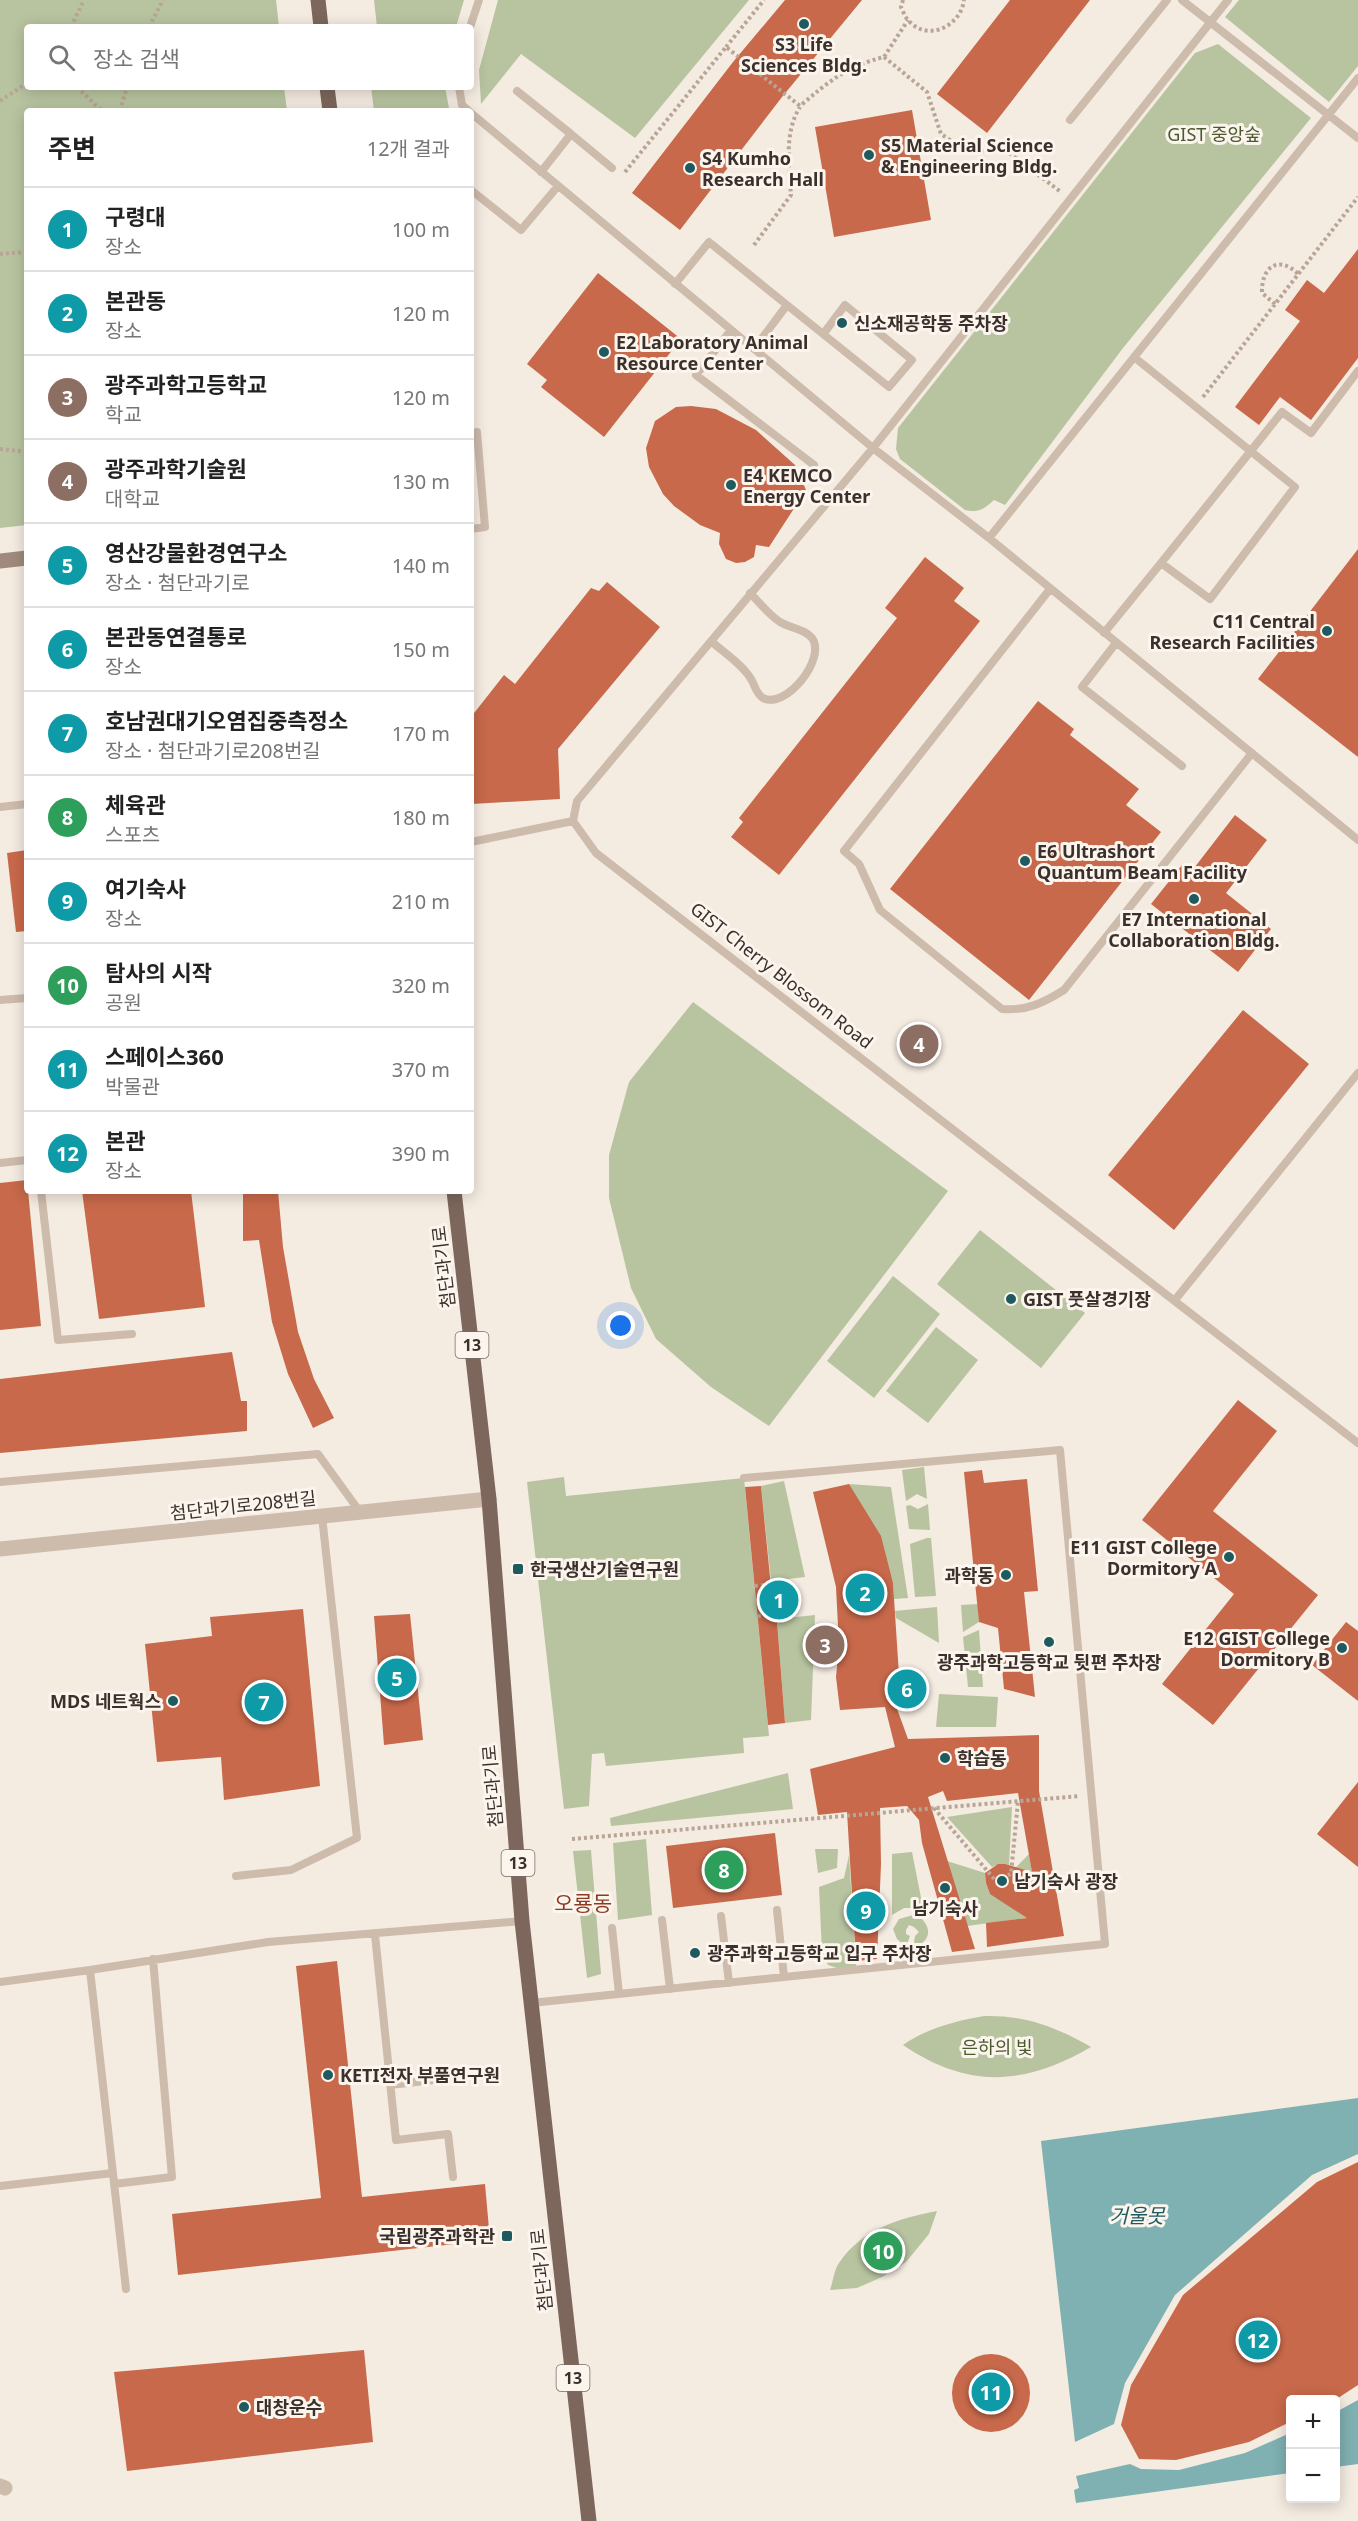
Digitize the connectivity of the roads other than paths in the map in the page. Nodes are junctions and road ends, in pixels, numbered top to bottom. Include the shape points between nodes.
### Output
1 (318, 0) edge
2 (479, 0) edge
3 (1167, 0) edge
4 (1182, 0) edge
5 (1228, 0) edge
6 (1210, 22) junction
7 (321, 24) edge
8 (471, 24) edge
9 (1358, 78) edge
10 (327, 90) edge
11 (460, 90) edge
12 (517, 91) dead end
13 (330, 108) edge
14 (465, 108) edge
15 (474, 115) edge
16 (1329, 115) junction
17 (1070, 120) dead end
18 (571, 135) junction
19 (1358, 138) edge
20 (612, 168) road end
21 (541, 172) junction
22 (558, 186) junction
23 (474, 192) edge
24 (675, 284) junction
25 (788, 305) junction
26 (731, 330) junction
27 (824, 333) junction
28 (754, 349) junction
29 (1134, 357) junction
30 (1358, 371) edge
31 (477, 432) dead end
32 (873, 448) junction
33 (1251, 452) junction
34 (814, 465) dead end
35 (474, 528) edge
36 (989, 538) junction
37 (24, 558) edge
38 (0, 561) edge
39 (1161, 563) junction
40 (1050, 589) junction
41 (750, 593) junction
42 (1104, 633) junction
43 (711, 641) junction
44 (1116, 643) junction
45 (1252, 753) junction
46 (1182, 766) dead end
47 (24, 804) edge
48 (0, 807) edge
49 (573, 821) junction
50 (1358, 840) edge
51 (474, 841) edge
52 (24, 998) edge
53 (0, 1000) edge
54 (1358, 1073) edge
55 (24, 1161) edge
56 (0, 1163) edge
57 (41, 1194) edge
58 (454, 1194) edge
59 (1175, 1300) junction
60 (132, 1334) dead end
61 (1358, 1443) edge
62 (744, 1478) dead end
63 (0, 1482) edge
64 (489, 1499) junction
65 (360, 1512) junction
66 (322, 1516) junction
67 (0, 1549) edge
68 (236, 1876) dead end
69 (777, 1911) dead end
70 (721, 1916) dead end
71 (662, 1920) dead end
72 (522, 1921) junction
73 (612, 1928) dead end
74 (375, 1935) junction
75 (153, 1959) junction
76 (90, 1970) junction
77 (784, 1977) junction
78 (0, 1982) edge
79 (729, 1983) junction
80 (670, 1989) junction
81 (619, 1994) junction
82 (531, 2003) junction
83 (452, 2078) dead end
84 (390, 2085) junction
85 (113, 2174) junction
86 (453, 2177) dead end
87 (114, 2184) junction
88 (0, 2186) edge
89 (126, 2289) dead end
90 (589, 2521) edge

1 - 7 main road
2 - 8 lane
3 - 17 lane
4 - 6 lane
5 - 6 lane
6 - 16 lane
6 - 32 lane
9 - 16 lane
10 - 13 main road
11 - 14 lane
12 - 18 lane
15 - 21 lane
16 - 19 lane
16 - 29 lane
18 - 20 lane
18 - 21 lane
21 - 22 lane
22 - 23 lane via 521,230
22 - 24 lane
24 - 25 lane via 709,242
24 - 26 lane
25 - 27 lane
25 - 28 lane
26 - 28 lane
26 - 34 lane via 696,375
27 - 27 lane via 889,387 912,360 845,305
28 - 32 lane
29 - 33 lane
29 - 36 lane
30 - 33 lane via 1311,433 1282,412
31 - 35 lane via 485,527
32 - 36 lane
32 - 41 lane
33 - 39 lane
33 - 39 lane via 1295,487 1210,599
36 - 40 lane
37 - 38 street
39 - 42 lane
40 - 42 lane
40 - 45 lane via 844,851 859,864 880,910 1002,1010 1043,1004 1064,990
41 - 43 lane
41 - 43 lane via 777,620 810,636 815,643 816,654 804,677 777,700 764,699 746,672
42 - 44 lane
43 - 49 lane via 577,801
44 - 45 lane
44 - 46 lane via 1082,687
45 - 50 lane
47 - 48 lane
49 - 51 lane
49 - 59 lane, GIST Cherry Blossom Road via 596,853
52 - 53 lane
54 - 59 lane
55 - 56 lane
57 - 60 lane via 58,1340
58 - 64 main road, 첨단과기로 / 13
59 - 61 lane, GIST Cherry Blossom Road
62 - 77 lane via 1060,1450 1105,1944
63 - 65 lane via 318,1454
64 - 65 street, 첨단과기로208번길
64 - 72 main road, 첨단과기로 / 13
65 - 66 street, 첨단과기로208번길
66 - 67 street, 첨단과기로208번길
66 - 68 lane via 357,1838 291,1870
69 - 77 lane
70 - 79 lane
71 - 80 lane
72 - 74 lane
72 - 82 main road, 첨단과기로 / 13
73 - 81 lane
74 - 75 lane via 268,1942
74 - 84 lane
75 - 76 lane
75 - 87 lane via 172,2177
76 - 78 lane
76 - 85 lane
77 - 79 lane
79 - 80 lane
80 - 81 lane
81 - 82 lane
82 - 90 main road, 첨단과기로 / 13
83 - 84 lane
84 - 86 lane via 396,2140 448,2134
85 - 87 lane
85 - 88 lane
87 - 89 lane

